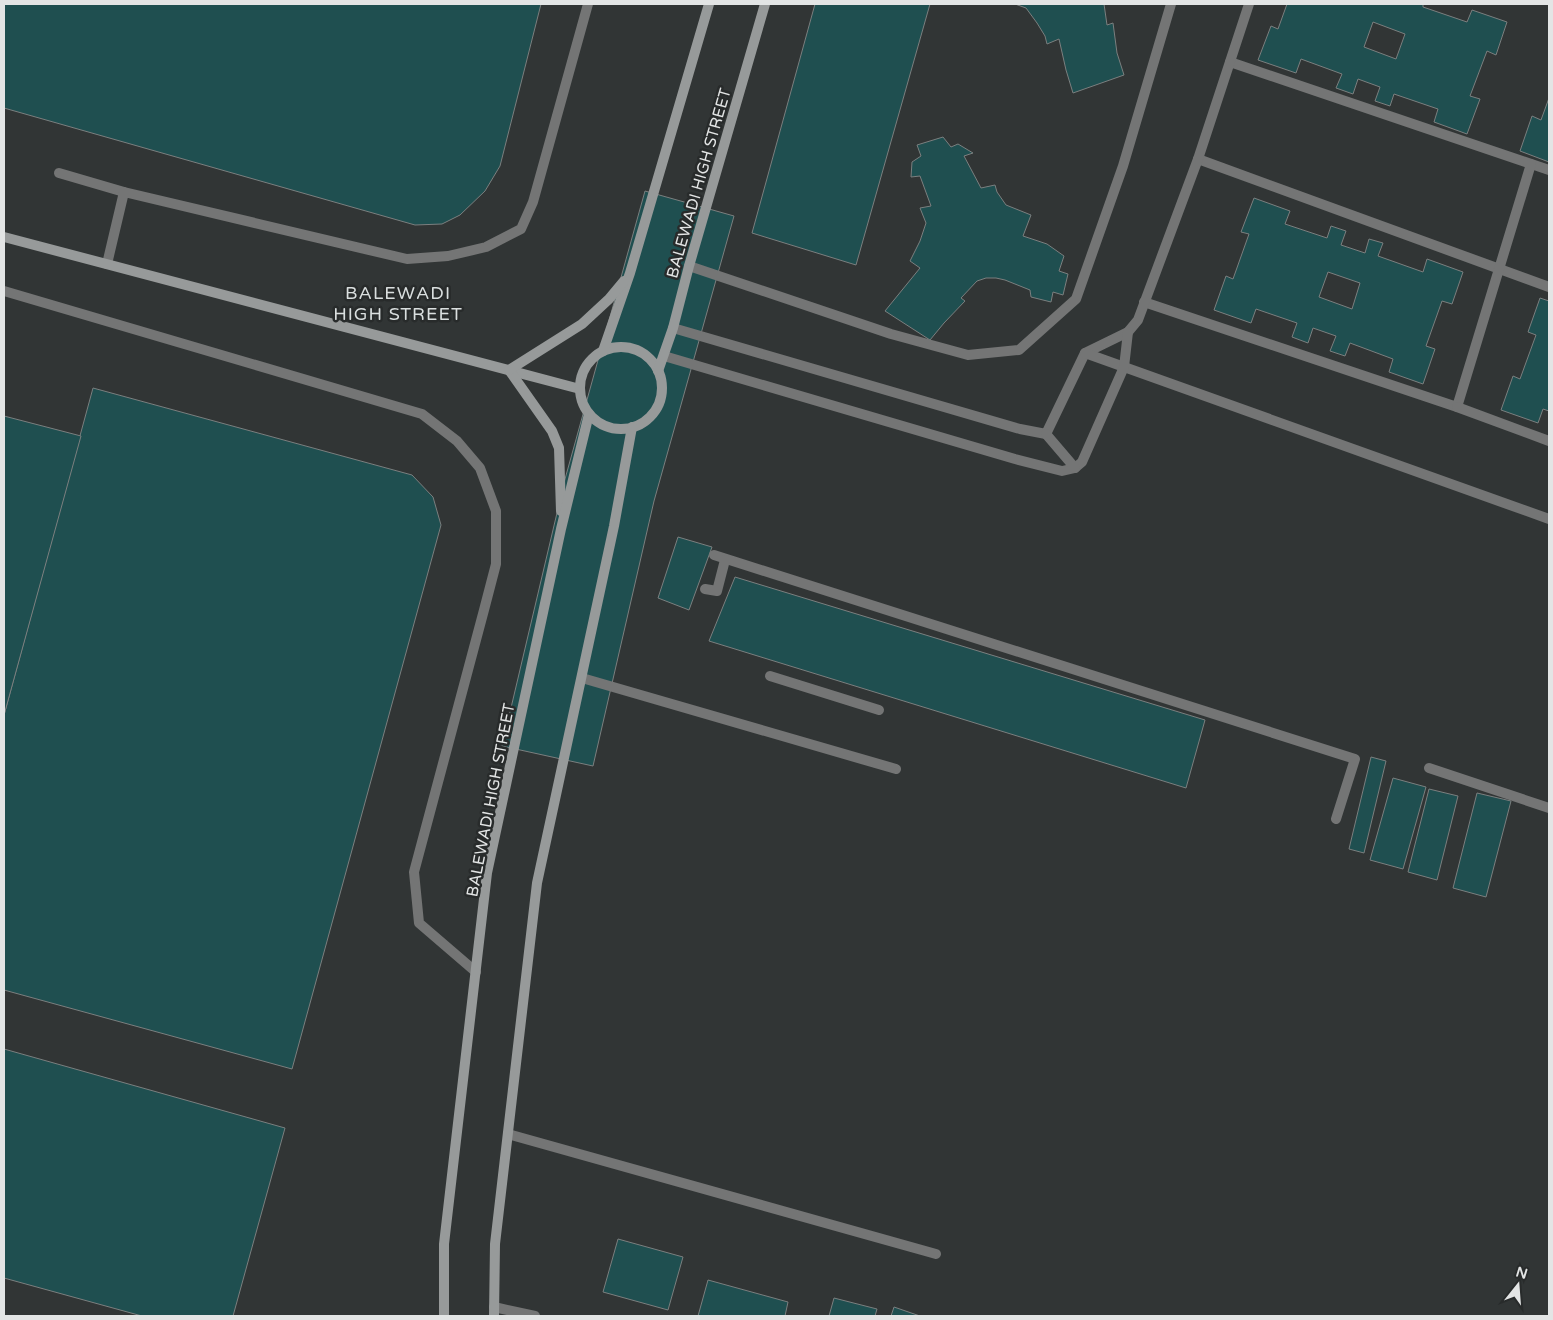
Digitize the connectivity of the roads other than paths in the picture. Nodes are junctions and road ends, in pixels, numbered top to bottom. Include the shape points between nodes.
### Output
1 (588, 4) edge
2 (709, 4) edge
3 (765, 4) edge
4 (1171, 4) edge
5 (1249, 4) edge
6 (1230, 62) junction
7 (1198, 159) junction
8 (1532, 164) junction
9 (1549, 170) edge
10 (59, 174) dead end
11 (124, 192) junction
12 (4, 237) edge
13 (107, 264) junction
14 (689, 266) junction
15 (1500, 268) junction
16 (630, 273) junction
17 (1549, 287) edge
18 (4, 291) edge
19 (1144, 302) junction
20 (673, 328) junction
21 (1128, 332) junction
22 (603, 351) junction
23 (1085, 353) junction
24 (664, 356) junction
25 (1124, 367) junction
26 (509, 370) junction
27 (658, 370) junction
28 (580, 389) junction
29 (1457, 407) junction
30 (589, 414) junction
31 (632, 427) junction
32 (1046, 434) junction
33 (1549, 441) edge
34 (1075, 468) junction
35 (1549, 519) edge
36 (561, 529) junction
37 (714, 555) dead end
38 (725, 560) junction
39 (705, 588) dead end
40 (770, 676) dead end
41 (582, 678) junction
42 (879, 710) dead end
43 (1429, 768) dead end
44 (896, 769) dead end
45 (1549, 808) edge
46 (1336, 820) dead end
47 (476, 972) junction
48 (508, 1134) junction
49 (936, 1254) dead end
50 (494, 1312) edge
51 (444, 1316) edge
52 (536, 1316) edge

1 - 11 street via 533,202 521,229 486,247 448,256 407,259
2 - 16 street
3 - 14 street, BALEWADI HIGH STREET
4 - 14 street via 1123,166 1076,299 1019,350 968,355 891,334
5 - 6 street
6 - 7 street
6 - 8 street
7 - 15 street
7 - 19 street
8 - 9 street
8 - 15 street
10 - 11 street
11 - 13 street
12 - 13 street
13 - 26 street
14 - 20 street, BALEWADI HIGH STREET
15 - 17 street
15 - 29 street
16 - 22 street
16 - 26 street via 610,299 582,324
18 - 47 street via 422,414 457,441 480,468 496,511 496,564 414,872 419,923
19 - 21 street via 1138,320
19 - 29 street
20 - 24 street, BALEWADI HIGH STREET
20 - 32 street
21 - 23 street
21 - 25 street
22 - 27 street via 615,347 641,352
22 - 28 street via 585,366
23 - 25 street
23 - 32 street
24 - 27 street, BALEWADI HIGH STREET
24 - 34 street via 1015,459 1062,470
25 - 34 street via 1082,462
25 - 35 street
26 - 28 street
26 - 36 street via 552,431 559,448
27 - 31 street via 662,382 658,405 643,422
28 - 30 street via 582,402
29 - 33 street
30 - 31 street via 608,427
30 - 36 street, BALEWADI HIGH STREET
31 - 41 street
32 - 34 street
36 - 47 street, BALEWADI HIGH STREET via 487,874
37 - 38 street
38 - 39 street via 716,591
38 - 46 street via 1355,758
40 - 42 street
41 - 44 street
41 - 48 street via 537,883
43 - 45 street
47 - 51 street, BALEWADI HIGH STREET via 444,1244
48 - 49 street
48 - 50 street via 495,1244
50 - 52 street

